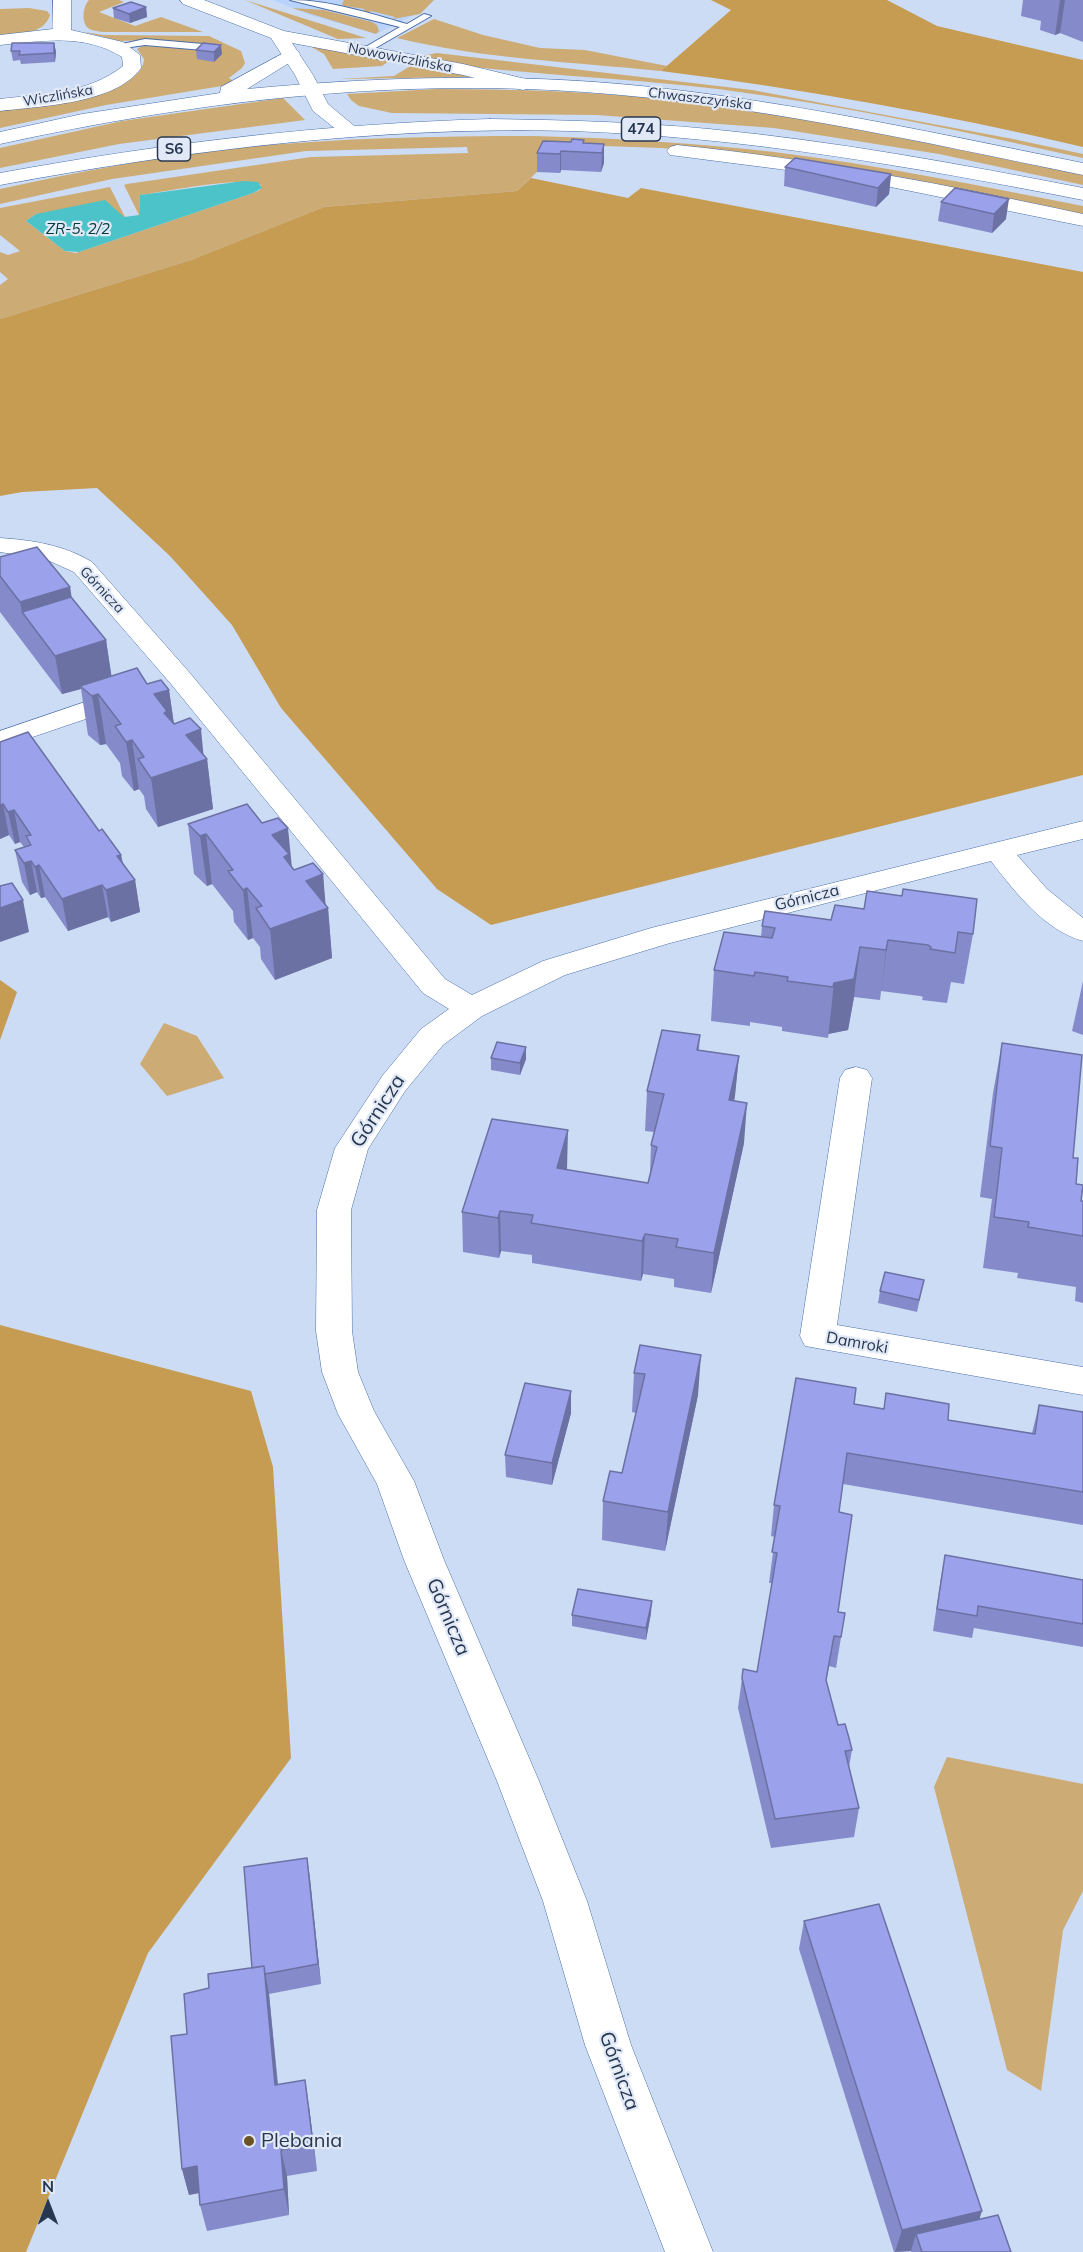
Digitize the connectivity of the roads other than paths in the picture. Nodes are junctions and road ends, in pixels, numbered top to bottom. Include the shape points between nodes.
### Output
1 (62, 0) edge
2 (189, 0) edge
3 (294, 0) edge
4 (318, 0) edge
5 (334, 4) edge
6 (427, 16) dead end
7 (405, 27) junction
8 (62, 33) junction
9 (277, 34) junction
10 (0, 40) edge
11 (117, 46) junction
12 (203, 46) edge
13 (365, 51) junction
14 (291, 54) junction
15 (523, 84) junction
16 (311, 89) junction
17 (202, 99) junction
18 (0, 105) edge
19 (349, 130) junction
20 (0, 138) edge
21 (677, 151) dead end
22 (1083, 169) edge
23 (0, 179) edge
24 (1083, 194) edge
25 (1083, 220) edge
26 (0, 545) edge
27 (160, 684) junction
28 (0, 740) edge
29 (1083, 830) edge
30 (999, 852) junction
31 (1083, 931) edge
32 (471, 1010) junction
33 (856, 1078) dead end
34 (1083, 1381) edge
35 (689, 2252) edge

1 - 8 street
2 - 9 street, Nowowiczlińska
3 - 5 lane
4 - 5 lane
5 - 7 lane
6 - 7 lane
7 - 13 lane
8 - 10 street
8 - 11 street
9 - 13 street, Nowowiczlińska
9 - 14 street
11 - 12 lane via 145,42
11 - 18 street, Wiczlińska via 131,55 132,68 120,79 94,90
13 - 15 street, Nowowiczlińska
14 - 16 street
14 - 17 street via 232,90
15 - 16 street, Chwaszczyńska / 474
15 - 22 street, Chwaszczyńska / 474 via 739,104
16 - 17 street, Chwaszczyńska
16 - 19 street via 320,107
17 - 20 street
19 - 23 street, S6 via 161,150
19 - 24 street, Chwaszczyńska / 474 via 542,124 702,133 847,151
21 - 25 street via 878,178
26 - 27 street, Górnicza via 49,552 83,567
27 - 28 street
27 - 32 street, Górnicza via 434,986
29 - 30 street, Górnicza
30 - 31 street via 1043,904
30 - 32 street, Górnicza via 662,935 554,968
32 - 35 street, Górnicza via 432,1037 394,1083 352,1148 334,1210 334,1331 340,1372 357,1414 395,1481 424,1560 523,1791 565,1901 608,2045
33 - 34 street, Damroki via 818,1336

